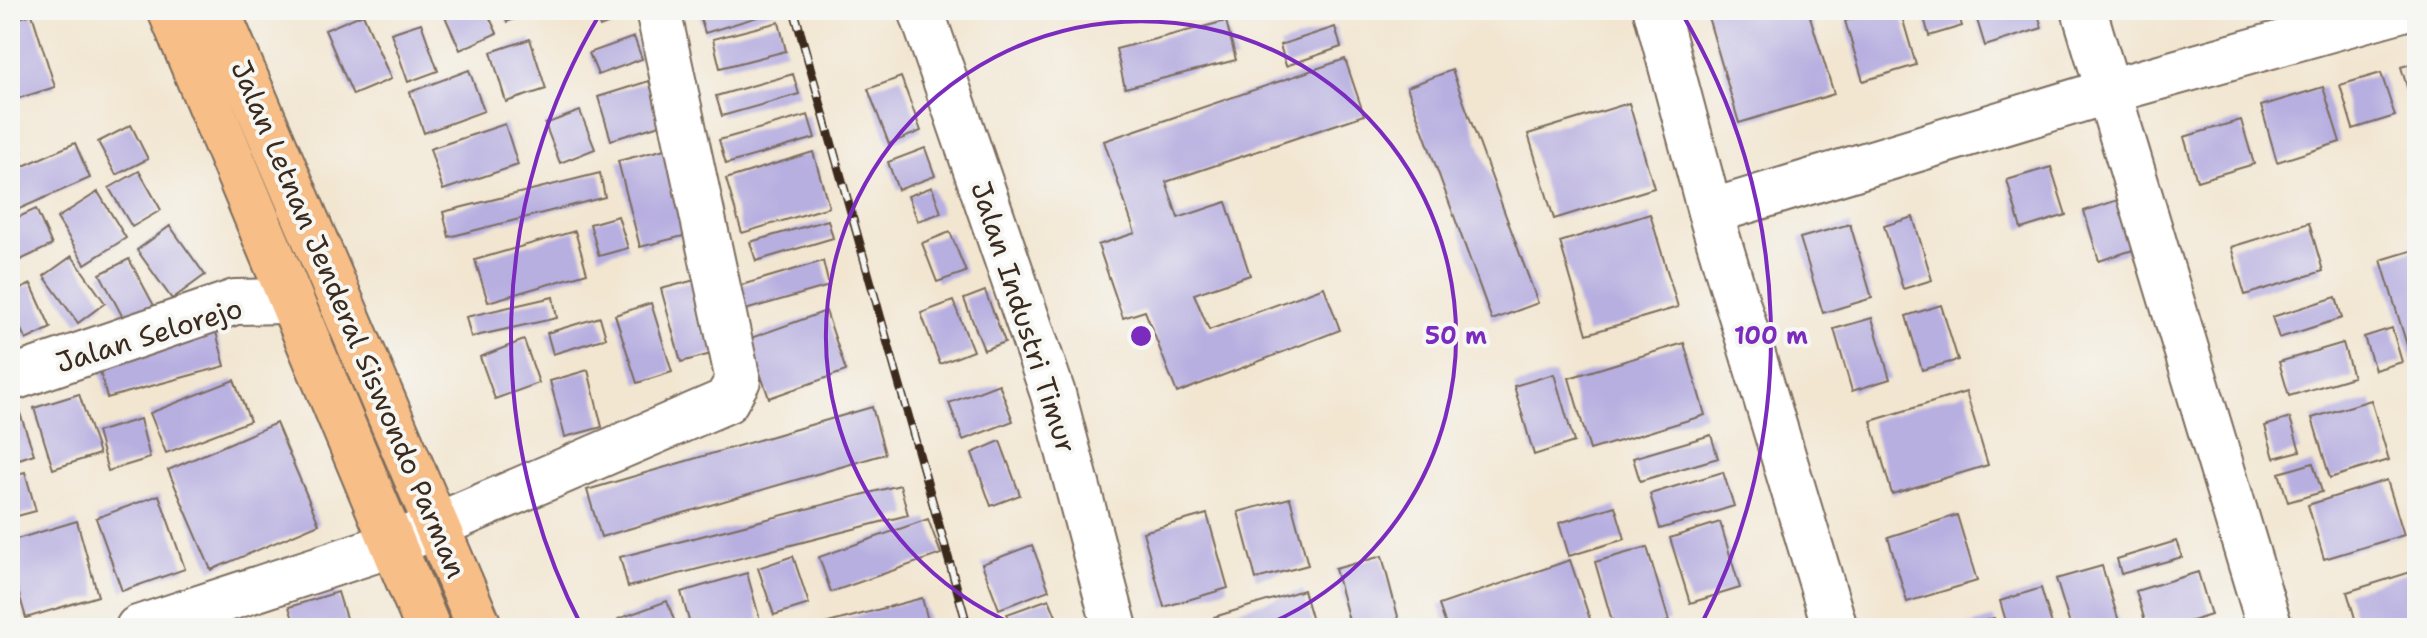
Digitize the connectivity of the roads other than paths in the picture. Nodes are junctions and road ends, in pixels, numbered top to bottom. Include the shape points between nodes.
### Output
1 (170, 10) edge
2 (217, 10) edge
3 (658, 10) edge
4 (921, 10) edge
5 (1656, 10) edge
6 (2084, 10) edge
7 (2399, 10) edge
8 (2106, 92) junction
9 (1710, 212) junction
10 (289, 301) junction
11 (10, 379) edge
12 (437, 525) junction
13 (394, 544) junction
14 (138, 628) edge
15 (428, 628) edge
16 (480, 628) edge
17 (1115, 628) edge
18 (1835, 628) edge
19 (2270, 628) edge

1 - 10 main road, Jalan Letnan Jenderal Siswondo Parman
2 - 12 main road, Jalan Letnan Jenderal Siswondo Parman
3 - 12 street via 738,380 726,401
4 - 17 street, Jalan Industri Timur via 1053,394
5 - 9 street
6 - 8 street
7 - 8 street
8 - 9 street
8 - 19 street
9 - 18 street
10 - 11 street, Jalan Selorejo via 235,302
10 - 13 main road, Jalan Letnan Jenderal Siswondo Parman
12 - 13 street
12 - 16 main road, Jalan Letnan Jenderal Siswondo Parman
13 - 14 street
13 - 15 main road, Jalan Letnan Jenderal Siswondo Parman

